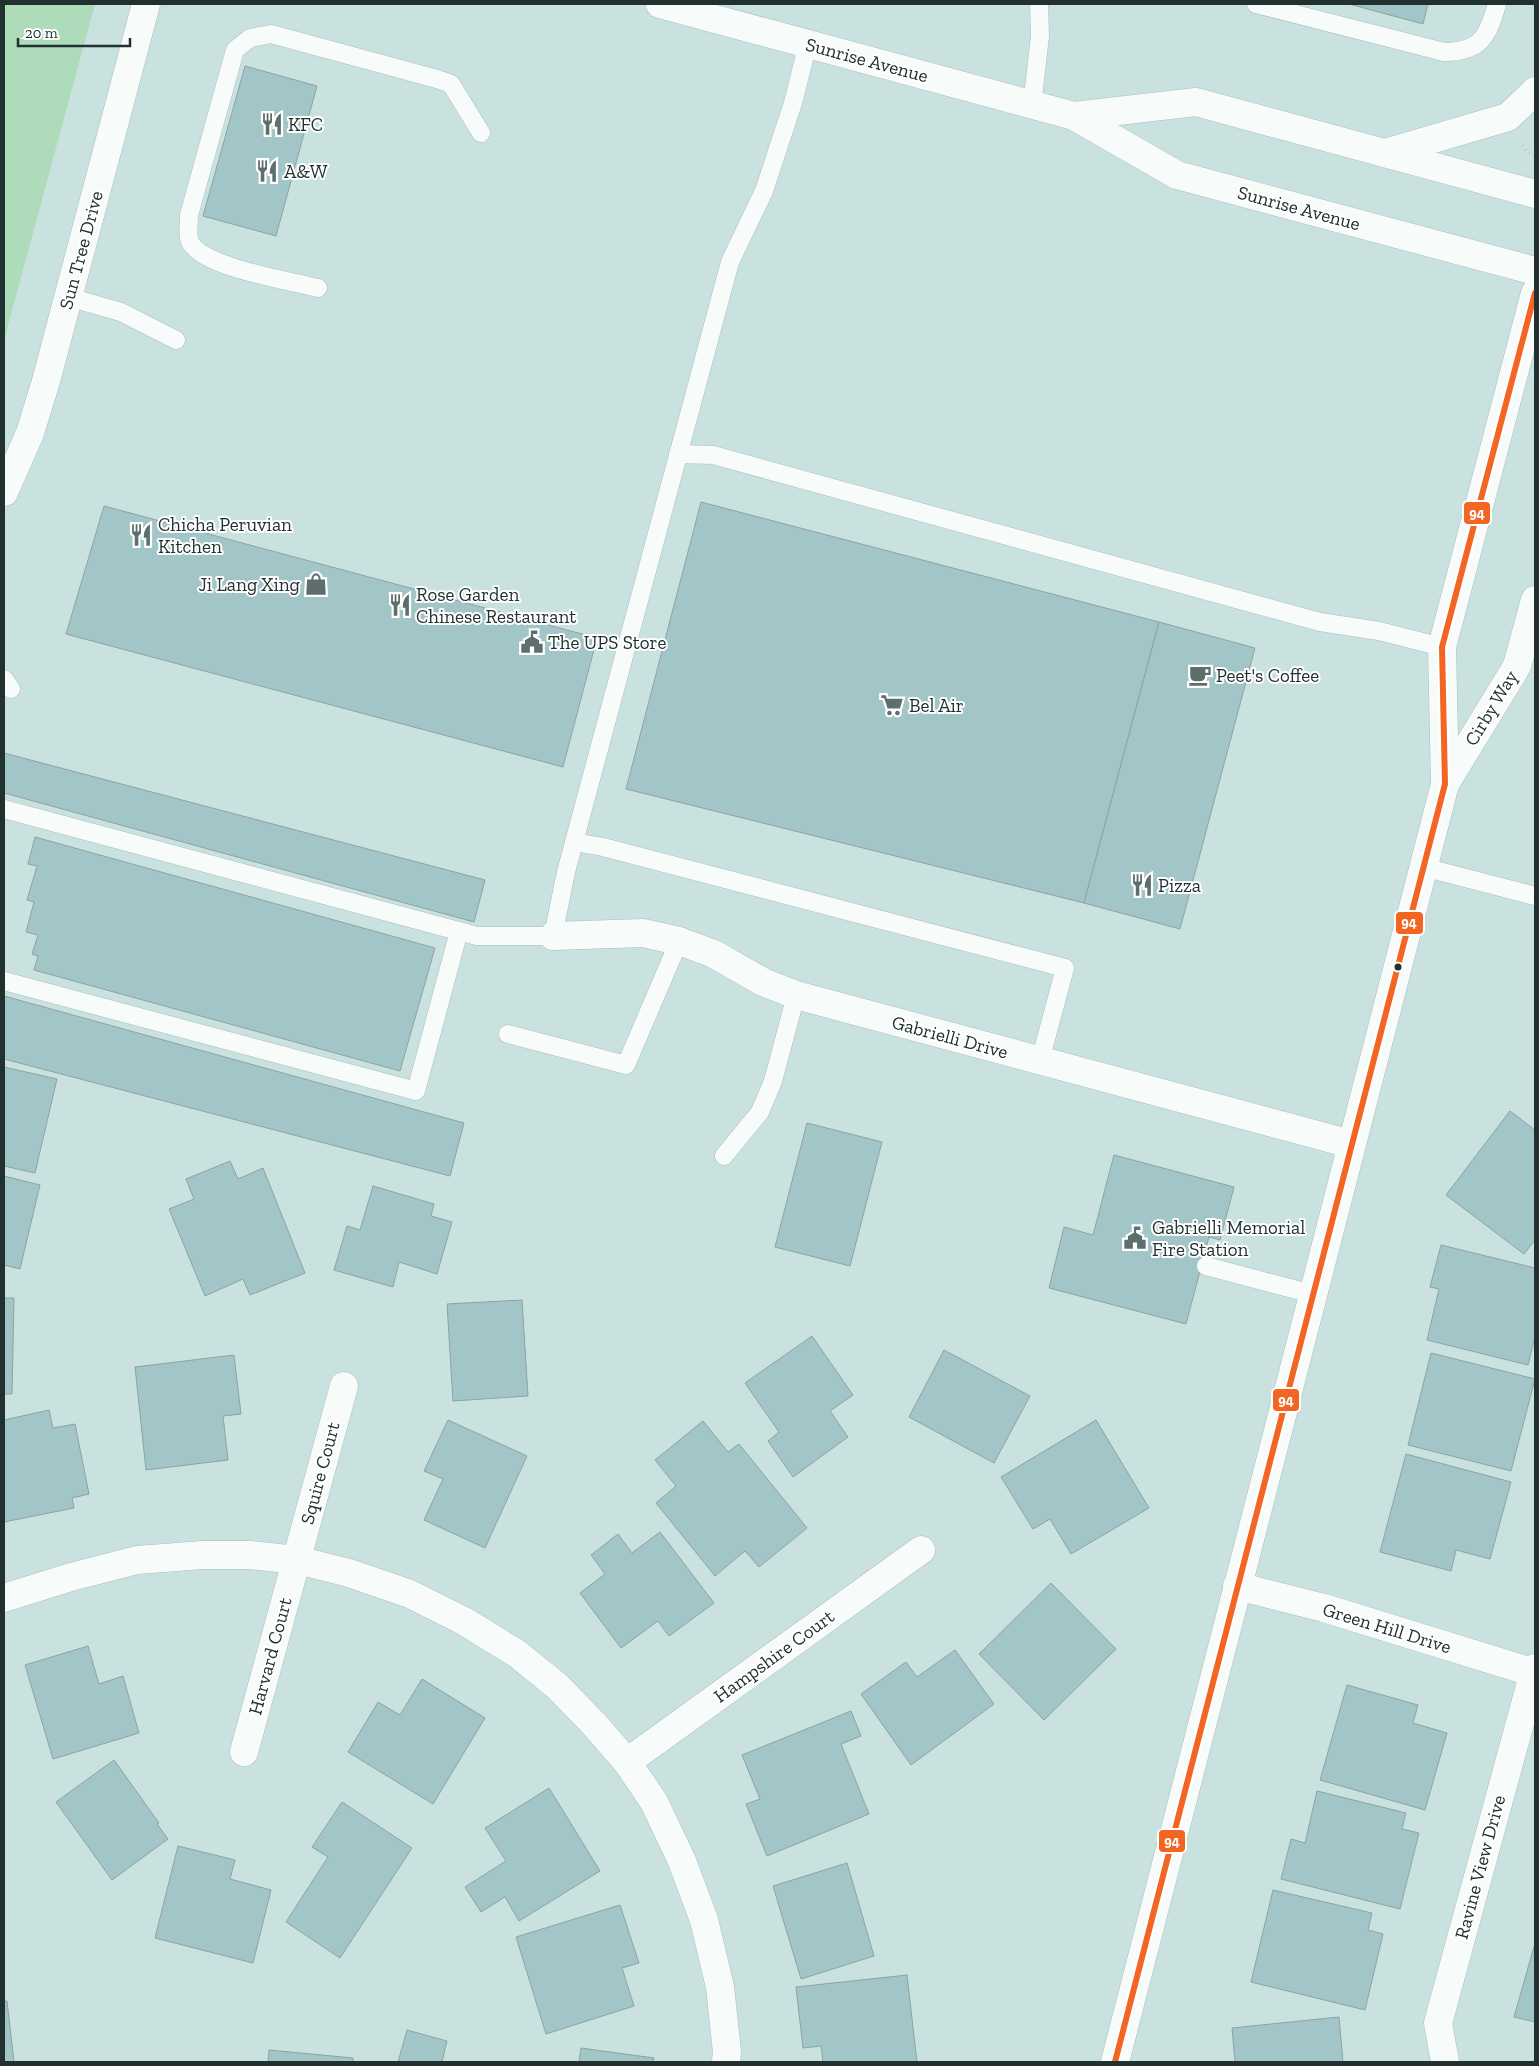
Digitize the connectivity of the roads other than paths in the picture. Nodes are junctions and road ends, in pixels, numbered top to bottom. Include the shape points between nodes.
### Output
1 (146, 4) edge
2 (660, 4) edge
3 (1039, 4) edge
4 (1256, 4) edge
5 (1497, 4) edge
6 (808, 44) junction
7 (1535, 90) edge
8 (1032, 105) junction
9 (1074, 116) junction
10 (481, 133) dead end
11 (1384, 153) junction
12 (1535, 194) edge
13 (1535, 271) edge
14 (318, 288) dead end
15 (1535, 293) edge
16 (68, 297) junction
17 (176, 340) dead end
18 (678, 454) junction
19 (4, 492) edge
20 (1535, 600) edge
21 (1442, 647) junction
22 (1445, 784) junction
23 (4, 809) edge
24 (574, 842) junction
25 (1423, 867) junction
26 (1535, 896) edge
27 (459, 931) junction
28 (552, 936) junction
29 (678, 941) junction
30 (4, 981) edge
31 (796, 996) junction
32 (508, 1034) dead end
33 (1040, 1061) junction
34 (1351, 1144) junction
35 (724, 1156) dead end
36 (1206, 1266) dead end
37 (1312, 1294) junction
38 (344, 1386) dead end
39 (920, 1550) dead end
40 (296, 1560) junction
41 (1238, 1586) junction
42 (4, 1598) edge
43 (1535, 1671) edge
44 (244, 1752) dead end
45 (627, 1762) junction
46 (726, 2062) edge
47 (1114, 2062) edge
48 (1445, 2062) edge

1 - 16 street, Sun Tree Drive
2 - 6 street, Sunrise Avenue
3 - 8 lane via 1040,36
4 - 5 lane via 1444,52 1461,52 1482,40
6 - 8 street, Sunrise Avenue
6 - 18 lane via 793,103 764,191 730,262
7 - 11 street via 1508,117
8 - 9 street, Sunrise Avenue
9 - 11 street, Sunrise Avenue via 1196,102
9 - 13 street, Sunrise Avenue via 1177,175
10 - 14 lane via 451,84 437,79 271,34 250,38 235,50 189,215 189,240 198,253 224,265
11 - 12 street, Sunrise Avenue
15 - 21 street, Cirby Way
16 - 17 lane via 121,312
16 - 19 street, Sun Tree Drive via 30,433
18 - 21 lane via 713,455 1320,622 1379,631
18 - 24 lane
20 - 22 street, Cirby Way via 1518,666
21 - 22 street, Cirby Way
22 - 25 street, Cirby Way
23 - 27 lane
24 - 28 lane
24 - 33 lane via 1065,968
25 - 26 lane
25 - 34 street, Cirby Way
27 - 28 lane via 477,936
27 - 30 lane via 416,1092
28 - 29 street, Gabrielli Drive via 643,933
29 - 31 street, Gabrielli Drive via 714,954 763,982
29 - 32 lane via 626,1065
31 - 33 street, Gabrielli Drive
31 - 35 lane via 773,1081 760,1112
33 - 34 street, Gabrielli Drive
34 - 37 street, Cirby Way
36 - 37 lane
37 - 41 street, Cirby Way
38 - 40 street, Squire Court
39 - 45 street, Hampshire Court
40 - 42 street via 203,1555 137,1560
40 - 44 street, Harvard Court
40 - 45 street via 349,1573 410,1594 464,1621 516,1653 557,1686
41 - 43 street, Green Hill Drive via 1324,1608
41 - 47 street, Cirby Way
43 - 48 street, Ravine View Drive via 1438,2023
45 - 46 street via 654,1802 682,1860 704,1920 720,1987

